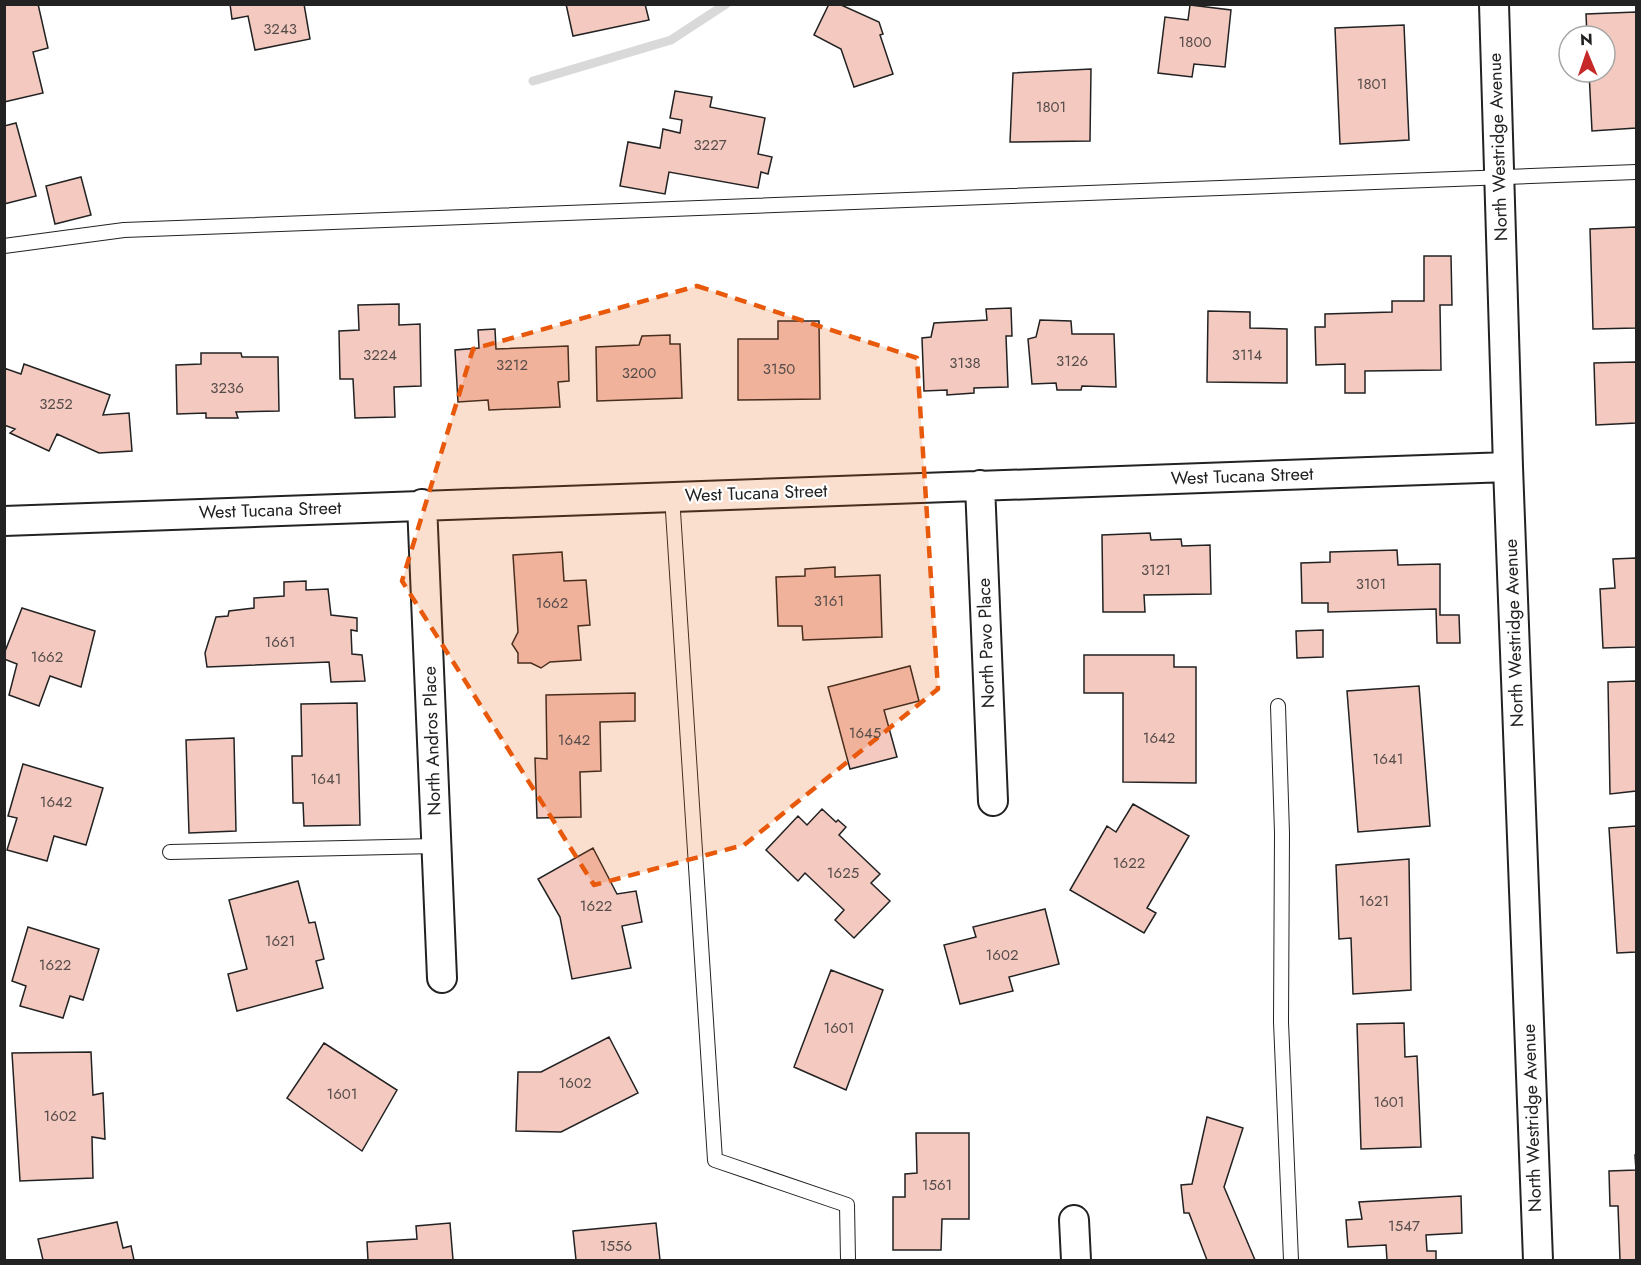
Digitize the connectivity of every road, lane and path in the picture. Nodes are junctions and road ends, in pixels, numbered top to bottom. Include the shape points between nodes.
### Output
1 (1494, 4) edge
2 (1636, 172) edge
3 (1499, 177) junction
4 (4, 246) edge
5 (1508, 467) junction
6 (980, 485) junction
7 (672, 496) junction
8 (422, 504) junction
9 (4, 520) edge
10 (1278, 706) dead end
11 (993, 801) dead end
12 (436, 846) junction
13 (170, 852) dead end
14 (442, 978) dead end
15 (1074, 1220) dead end
16 (848, 1260) edge
17 (1076, 1260) edge
18 (1291, 1260) edge
19 (1538, 1260) edge

1 - 3 street, North Westridge Avenue
2 - 3 lane
3 - 4 lane via 124,230
3 - 5 street, North Westridge Avenue
5 - 6 street, West Tucana Street
5 - 19 street, North Westridge Avenue
6 - 7 street, West Tucana Street
6 - 11 street, North Pavo Place
7 - 8 street, West Tucana Street
7 - 16 lane via 715,1160 847,1205
8 - 9 street, West Tucana Street
8 - 12 street, North Andros Place
10 - 18 lane via 1281,1022
12 - 13 lane
12 - 14 street, North Andros Place
15 - 17 street

